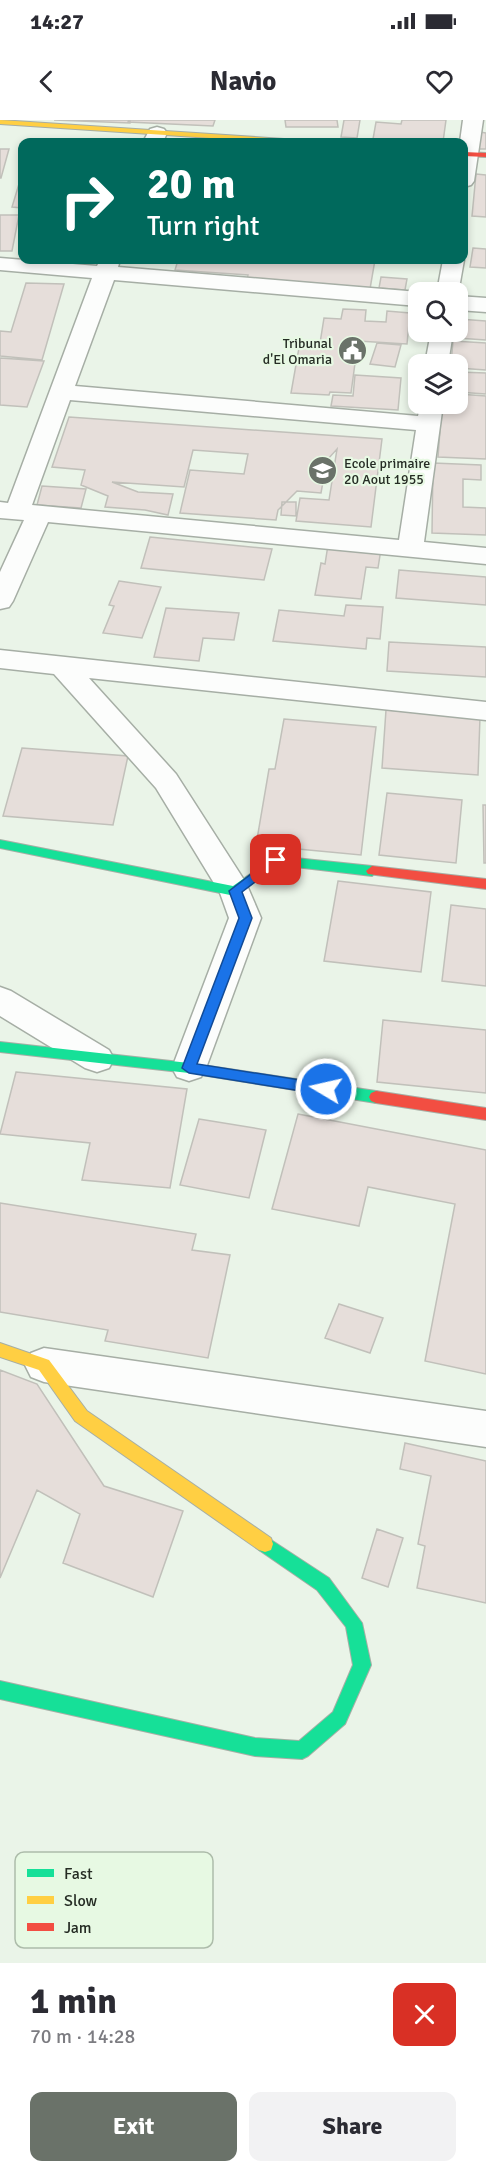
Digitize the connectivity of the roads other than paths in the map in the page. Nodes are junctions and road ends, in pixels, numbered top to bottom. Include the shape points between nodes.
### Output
1 (473, 120) edge
2 (0, 122) edge
3 (155, 138) edge
4 (472, 154) edge
5 (0, 264) edge
6 (452, 264) edge
7 (108, 266) edge
8 (450, 282) edge
9 (408, 298) edge
10 (468, 304) edge
11 (486, 305) edge
12 (61, 392) junction
13 (408, 413) edge
14 (430, 414) edge
15 (19, 512) edge
16 (410, 549) junction
17 (486, 556) edge
18 (0, 601) edge
19 (0, 659) edge
20 (62, 665) junction
21 (486, 711) edge
22 (0, 844) edge
23 (486, 884) edge
24 (235, 891) junction
25 (0, 1000) edge
26 (0, 1047) edge
27 (97, 1059) junction
28 (189, 1068) junction
29 (486, 1114) edge
30 (0, 1350) edge
31 (44, 1365) junction
32 (486, 1429) edge
33 (0, 1690) edge

1 - 4 street
2 - 3 street
5 - 7 street
6 - 8 street
7 - 9 street
7 - 12 street
10 - 11 street
12 - 13 street
12 - 15 street
14 - 16 street
15 - 16 street
15 - 18 street
16 - 17 street
19 - 20 street
20 - 21 street
20 - 24 street via 166,781
22 - 24 street
23 - 24 street via 276,860
24 - 28 street via 245,918
25 - 27 street
26 - 27 street
27 - 28 street
28 - 29 street
30 - 31 street
31 - 32 street
31 - 33 street via 81,1416 323,1584 354,1623 362,1665 339,1718 302,1750 255,1747

